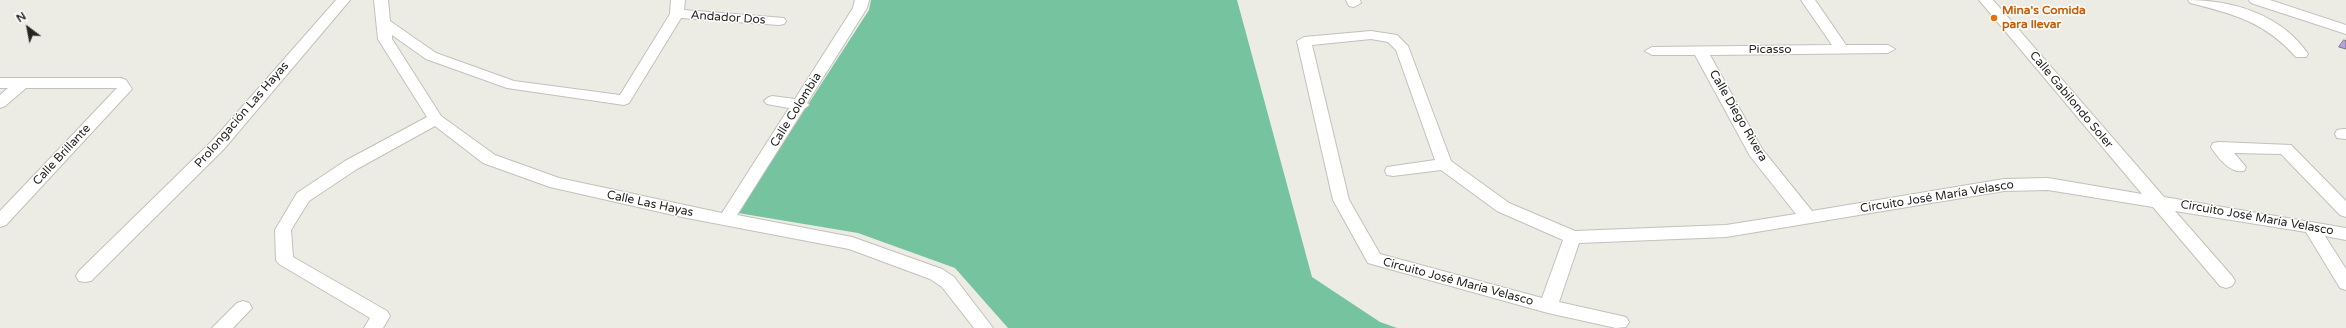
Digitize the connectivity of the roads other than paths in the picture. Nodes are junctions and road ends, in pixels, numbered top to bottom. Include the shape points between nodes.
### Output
1 (343, 0) edge
2 (381, 0) edge
3 (862, 0) edge
4 (1808, 0) edge
5 (1986, 0) edge
6 (2195, 0) edge
7 (2256, 0) edge
8 (678, 7) edge
9 (779, 21) dead end
10 (385, 24) junction
11 (2346, 30) edge
12 (1885, 44) dead end
13 (1700, 50) junction
14 (1842, 50) junction
15 (1652, 51) dead end
16 (2301, 54) dead end
17 (0, 83) edge
18 (22, 83) junction
19 (772, 101) dead end
20 (0, 104) edge
21 (800, 105) junction
22 (436, 119) junction
23 (1444, 164) junction
24 (2238, 167) dead end
25 (1393, 171) dead end
26 (2157, 201) junction
27 (2346, 211) edge
28 (1808, 217) junction
29 (727, 218) junction
30 (0, 221) edge
31 (2311, 227) junction
32 (2346, 234) edge
33 (1573, 237) junction
34 (85, 276) dead end
35 (2226, 281) dead end
36 (2346, 283) edge
37 (1548, 306) junction
38 (244, 308) dead end
39 (1620, 322) dead end
40 (221, 328) edge
41 (373, 328) edge
42 (984, 328) edge

1 - 34 street, Prolongación Las Hayas via 218,145
2 - 10 street, Calle Las Hayas
3 - 21 street, Calle Colombia via 860,8
4 - 14 street
5 - 26 street, Calle Gabilondo Soler
6 - 16 street via 2234,9 2260,20 2280,32
7 - 11 street
8 - 9 street, Andador Dos
8 - 10 street via 624,100 512,86 431,56
10 - 22 street, Calle Las Hayas via 385,39
12 - 14 street, Picasso
13 - 14 street, Picasso
13 - 15 street, Picasso
13 - 28 street, Calle Diego Rivera via 1756,152
17 - 18 street
18 - 20 street
18 - 30 street, Calle Brillante via 121,83 125,89
19 - 21 street
21 - 29 street, Calle Colombia
22 - 29 street, Calle Las Hayas via 489,158 556,183 682,212
22 - 41 street via 351,165 303,197 283,230 285,260 381,316
23 - 25 street
23 - 33 street, Circuito José María Velasco via 1503,207
23 - 37 street, Circuito José María Velasco via 1403,49 1392,38 1371,35 1304,41 1341,200 1374,260
24 - 27 street via 2219,147 2285,149
26 - 28 street, Circuito José María Velasco via 2048,184 2004,186
26 - 31 street, Circuito José María Velasco
26 - 35 street, Calle Gabilondo Soler
28 - 33 street, Circuito José María Velasco via 1726,231
29 - 42 street, Calle Las Hayas via 852,243 936,274 948,282
31 - 32 street, Circuito José María Velasco
31 - 36 street
33 - 37 street, Circuito José María Velasco
37 - 39 street
38 - 40 street

